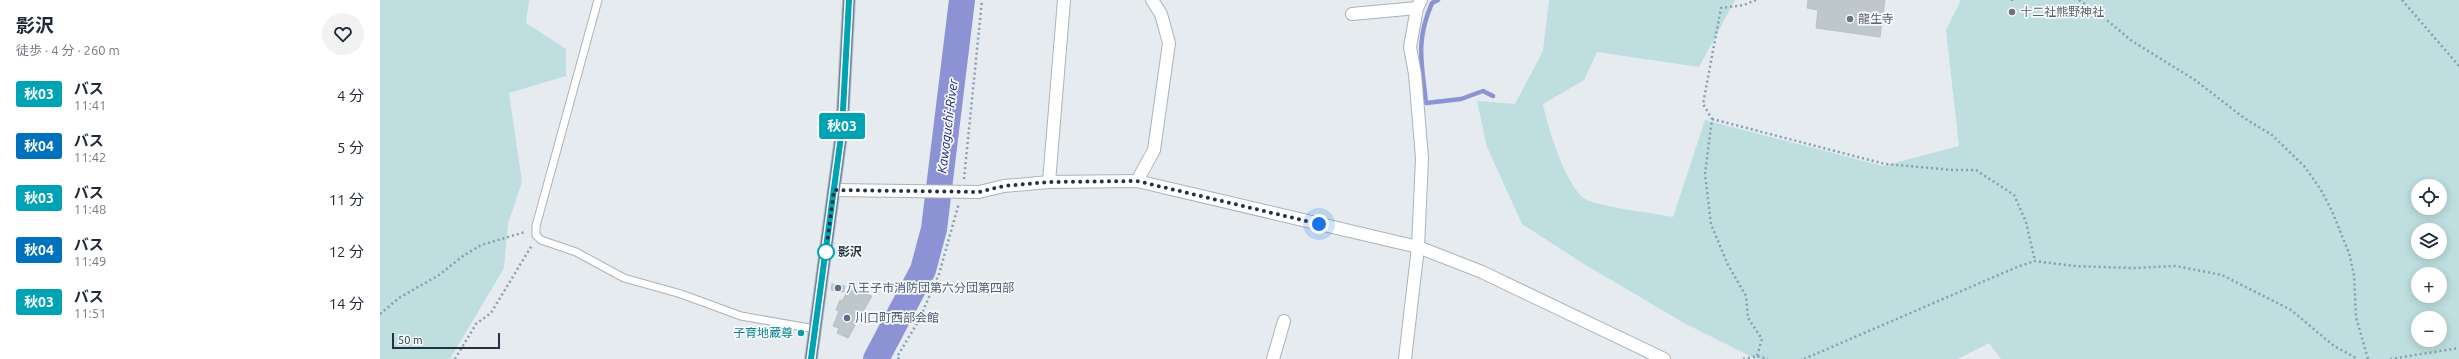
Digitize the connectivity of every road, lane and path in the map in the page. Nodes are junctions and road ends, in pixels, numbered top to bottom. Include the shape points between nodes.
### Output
1 (598, 0) edge
2 (849, 0) edge
3 (982, 0) edge
4 (1064, 0) edge
5 (1152, 0) edge
6 (1756, 0) edge
7 (2079, 0) edge
8 (2402, 0) edge
9 (1419, 4) edge
10 (1352, 14) dead end
11 (2459, 66) edge
12 (1712, 119) junction
13 (1137, 181) junction
14 (1049, 182) junction
15 (834, 190) junction
16 (963, 192) junction
17 (536, 226) junction
18 (536, 235) junction
19 (1418, 247) junction
20 (2035, 261) junction
21 (380, 314) edge
22 (1284, 321) dead end
23 (815, 329) junction
24 (2459, 348) edge
25 (1757, 356) junction
26 (897, 358) edge
27 (454, 359) edge
28 (812, 359) edge
29 (1273, 359) edge
30 (1405, 359) edge
31 (1664, 359) edge
32 (1743, 359) edge
33 (1768, 359) edge
34 (1804, 359) edge
35 (2358, 359) edge
36 (2368, 359) edge
37 (2390, 359) edge

1 - 17 lane
2 - 15 main road via 844,103
3 - 16 path
4 - 14 street
5 - 13 street via 1161,14 1169,43 1154,150
6 - 12 path via 1744,5 1721,8 1704,104
7 - 36 path via 2132,41 2195,80 2244,118 2272,135 2305,167 2332,211 2349,253 2354,275 2356,317
8 - 11 path
9 - 10 street
9 - 19 street via 1410,46 1422,158
12 - 20 path via 1885,164 1976,170 2014,195 2026,222
12 - 25 path via 1705,174 1711,224 1728,265 1746,296 1748,318 1762,339
13 - 14 street
13 - 19 street
14 - 16 street
15 - 16 street
15 - 23 main road
16 - 26 path via 939,274
17 - 18 lane
17 - 21 path via 520,235 481,245 439,275 399,298
18 - 23 lane via 541,240 576,252 624,278 681,294 741,316
18 - 27 path via 491,313 476,324
19 - 30 street
19 - 31 street via 1482,272
20 - 34 path
20 - 35 path via 2074,266 2176,266 2222,275 2290,310 2334,346
22 - 29 street
23 - 28 main road
24 - 37 path
25 - 32 path
25 - 33 path

